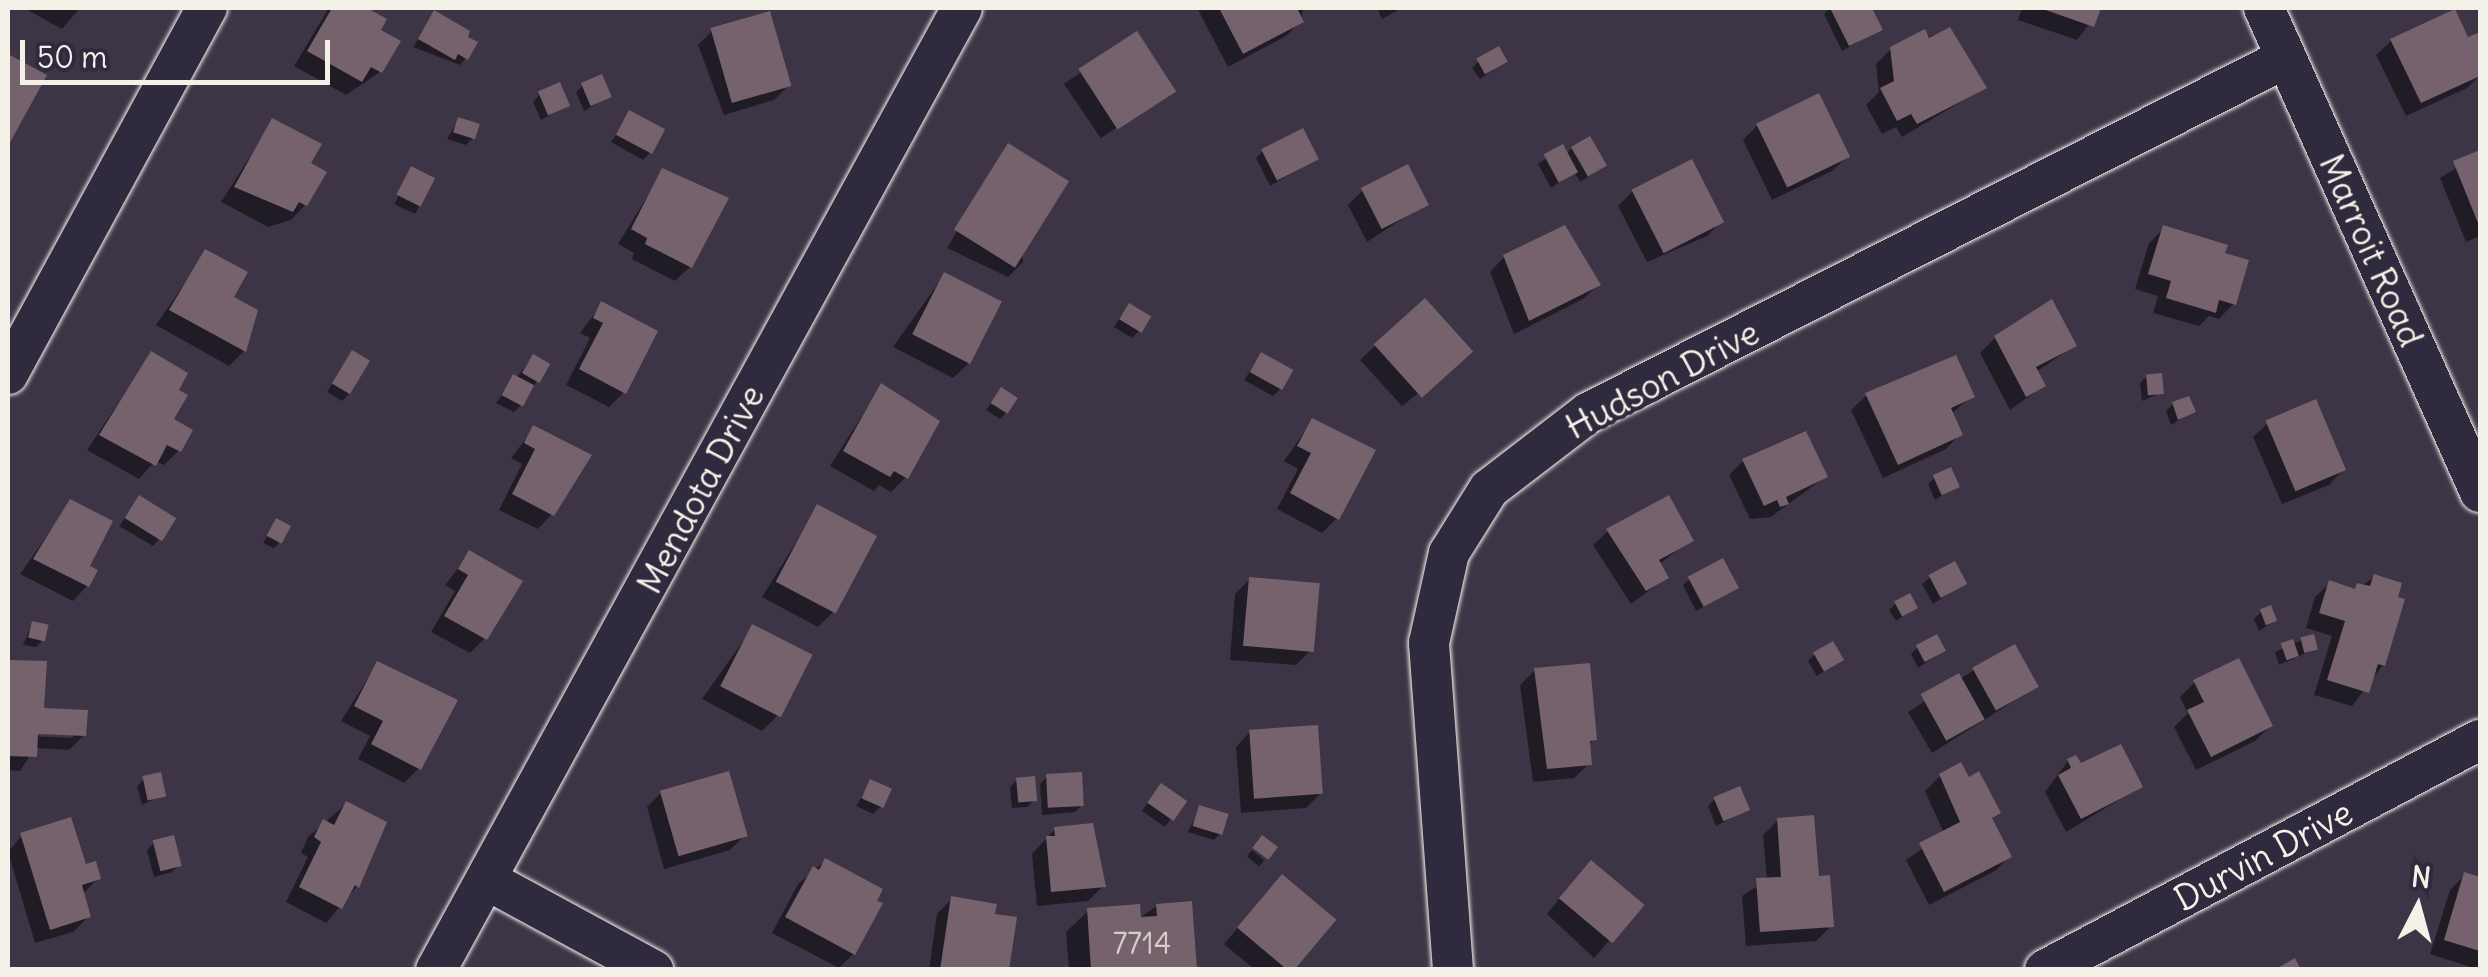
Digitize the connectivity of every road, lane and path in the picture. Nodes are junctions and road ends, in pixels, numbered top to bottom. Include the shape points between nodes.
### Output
1 (207, 8) edge
2 (962, 8) edge
3 (2264, 8) edge
4 (2286, 58) junction
5 (8, 374) edge
6 (2480, 492) edge
7 (2480, 740) edge
8 (489, 880) junction
9 (436, 970) edge
10 (653, 970) edge
11 (1454, 970) edge
12 (2045, 970) edge

1 - 5 street
2 - 8 street, Mendota Drive
3 - 4 street, Marroit Road
4 - 6 street, Marroit Road
4 - 11 street, Hudson Drive via 1588,414 1489,488 1449,554 1429,643 1429,711
7 - 12 street, Durvin Drive
8 - 9 street, Mendota Drive
8 - 10 street

